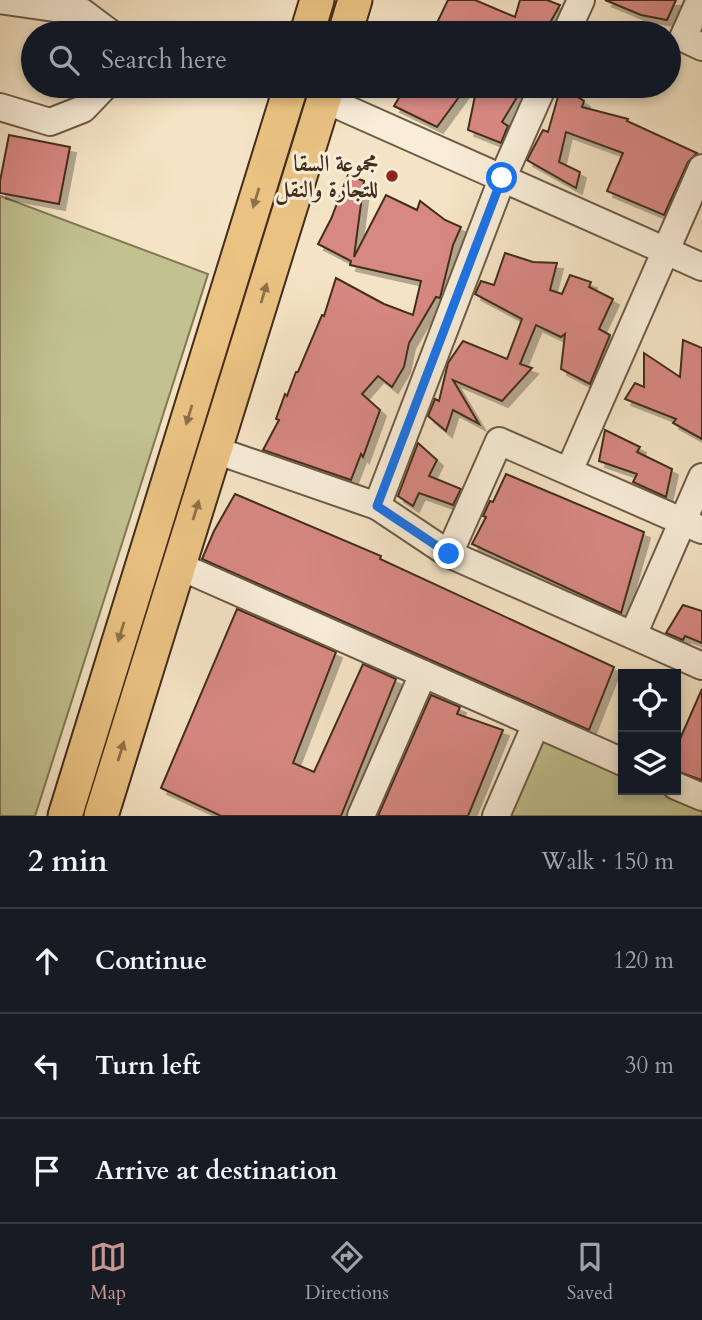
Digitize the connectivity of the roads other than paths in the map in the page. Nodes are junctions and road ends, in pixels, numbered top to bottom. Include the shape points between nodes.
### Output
1 (0, 0) edge
2 (317, 0) edge
3 (355, 0) edge
4 (581, 0) edge
5 (700, 0) edge
6 (94, 21) edge
7 (311, 21) edge
8 (349, 21) edge
9 (571, 21) edge
10 (702, 47) edge
11 (94, 98) edge
12 (287, 98) edge
13 (324, 98) edge
14 (336, 98) edge
15 (538, 98) edge
16 (0, 107) edge
17 (702, 167) edge
18 (502, 178) junction
19 (666, 251) junction
20 (702, 267) edge
21 (215, 450) junction
22 (569, 471) junction
23 (702, 477) edge
24 (377, 506) junction
25 (692, 526) edge
26 (449, 554) junction
27 (179, 566) junction
28 (633, 635) junction
29 (702, 666) edge
30 (423, 674) junction
31 (536, 724) junction
32 (618, 760) edge
33 (681, 788) edge
34 (702, 797) edge
35 (65, 816) edge
36 (101, 816) edge
37 (361, 816) edge
38 (496, 816) edge

1 - 6 street via 82,12
2 - 7 main road
3 - 8 main road
4 - 9 street
5 - 10 street via 683,38
11 - 16 street via 83,109 50,122
12 -> 35 main road
21 -> 13 main road
14 - 18 street
15 - 18 street
17 - 19 street
18 - 19 street
18 - 24 street
19 - 20 street
19 - 22 street
21 - 24 street
27 -> 21 main road
22 - 25 street
22 - 26 street via 499,440
23 - 25 street
24 - 26 street
25 - 28 street
26 - 28 street
27 - 30 street
36 -> 27 main road
28 - 29 street
30 - 31 street
30 - 37 street
31 - 32 street
31 - 38 street
33 - 34 street

